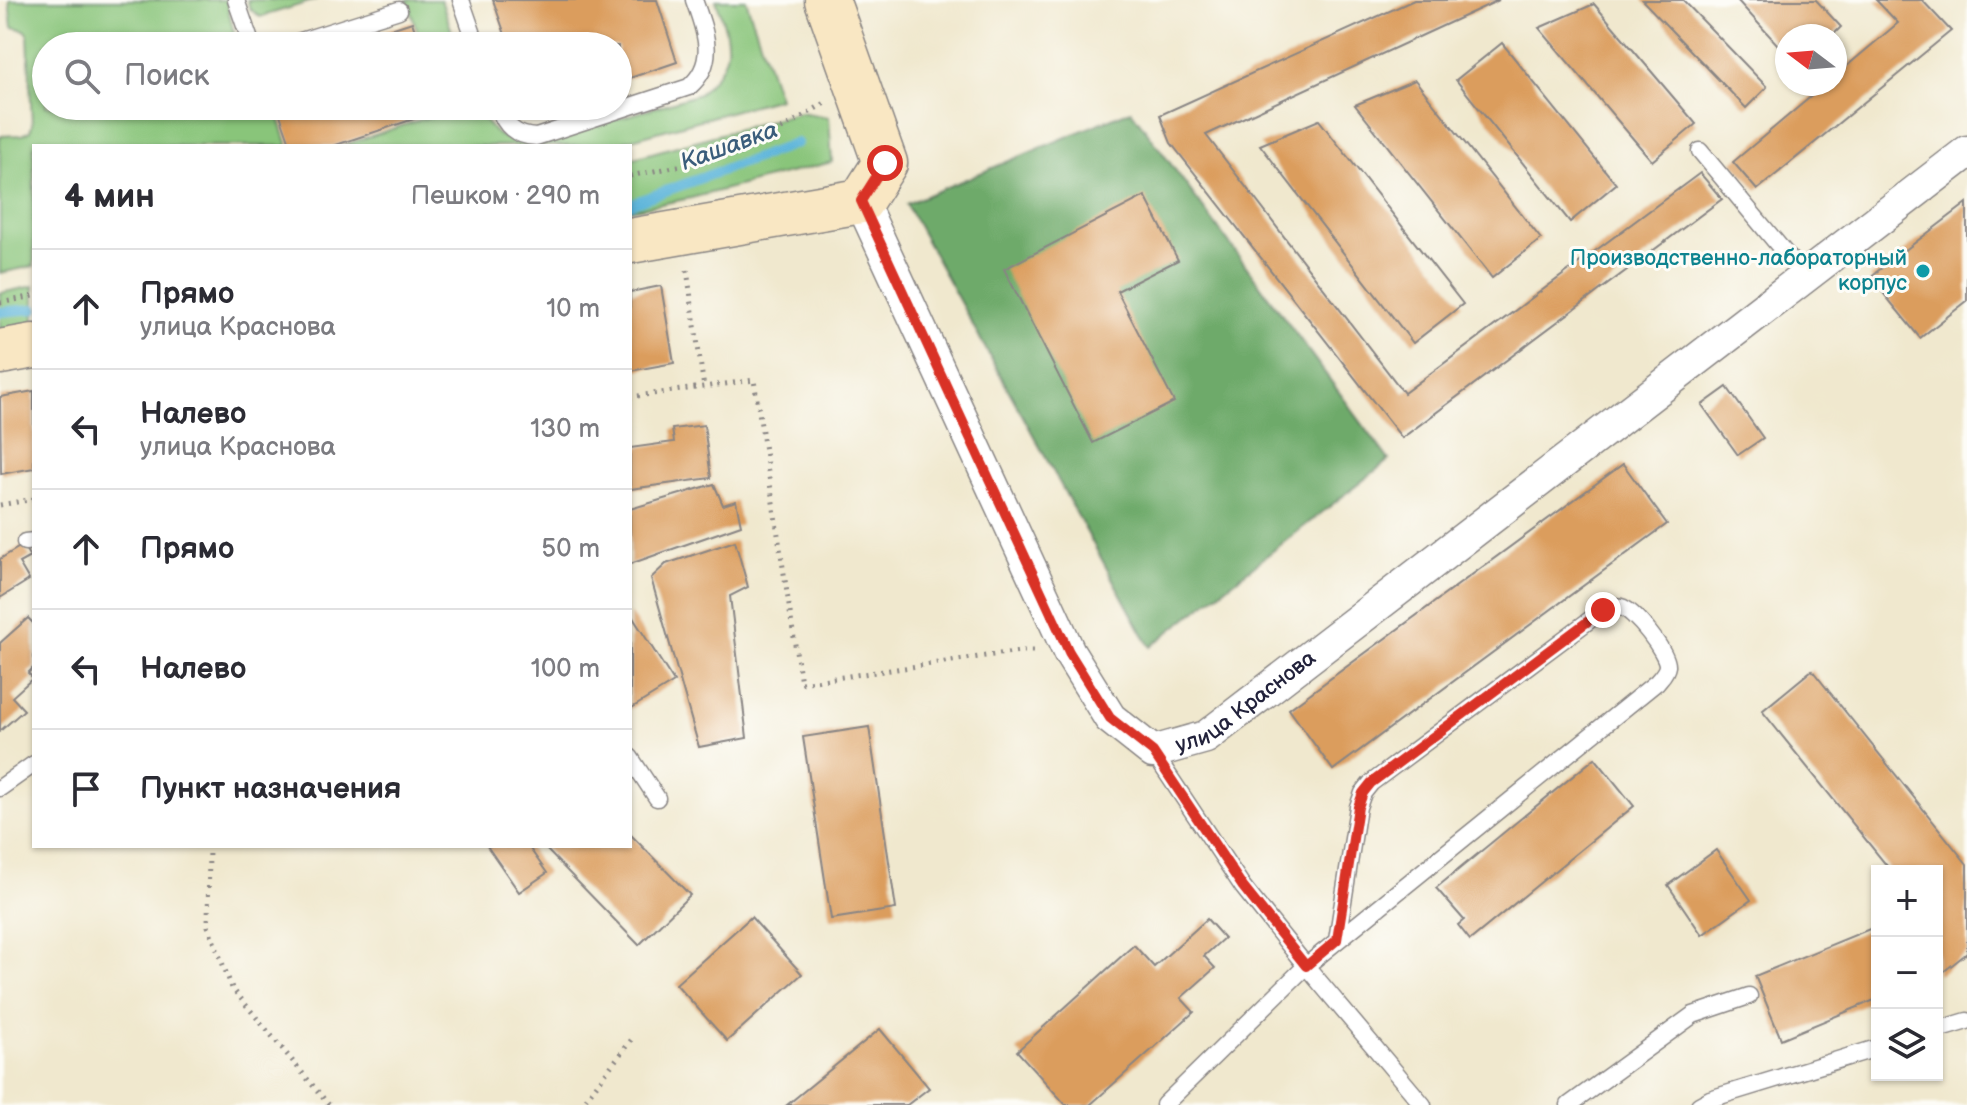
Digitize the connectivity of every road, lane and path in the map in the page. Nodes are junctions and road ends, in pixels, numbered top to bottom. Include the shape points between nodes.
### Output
1 (236, 0) edge
2 (461, 0) edge
3 (694, 0) edge
4 (827, 0) edge
5 (399, 10) dead end
6 (247, 32) edge
7 (329, 32) edge
8 (472, 32) edge
9 (828, 101) dead end
10 (632, 106) edge
11 (505, 120) edge
12 (588, 120) edge
13 (1700, 151) dead end
14 (1967, 152) edge
15 (632, 176) edge
16 (861, 201) junction
17 (632, 241) edge
18 (686, 267) dead end
19 (1805, 277) junction
20 (32, 296) edge
21 (0, 303) edge
22 (32, 346) edge
23 (0, 352) edge
24 (704, 388) junction
25 (632, 397) edge
26 (32, 499) edge
27 (0, 505) edge
28 (1069, 652) junction
29 (1153, 752) junction
30 (632, 760) edge
31 (32, 765) edge
32 (0, 788) edge
33 (657, 798) dead end
34 (209, 848) edge
35 (1337, 940) junction
36 (1306, 966) junction
37 (1749, 996) dead end
38 (1967, 1021) edge
39 (1943, 1028) edge
40 (632, 1039) dead end
41 (1871, 1050) edge
42 (329, 1105) edge
43 (581, 1105) edge
44 (1164, 1105) edge
45 (1423, 1105) edge
46 (1569, 1105) edge
47 (1699, 1105) edge

1 - 6 lane
2 - 8 lane
3 - 10 lane via 706,34 700,78 689,87
4 - 16 street via 885,163
5 - 7 lane
9 - 15 path via 741,153
11 - 12 lane via 510,129 536,137
13 - 19 lane
14 - 19 street, улица Краснова
16 - 17 street
16 - 28 street, улица Краснова
18 - 24 path
19 - 29 street, улица Краснова via 1206,737
20 - 21 path
22 - 23 street
24 - 25 path
24 - 28 path via 754,380 801,683 1020,651
26 - 27 path
28 - 29 street, улица Краснова via 1110,718
29 - 36 lane via 1243,887
30 - 33 lane
31 - 32 lane
34 - 42 path via 208,926 232,988
35 - 35 lane via 1665,673 1666,655 1634,614 1625,607 1603,610 1371,783 1358,807
35 - 36 lane
36 - 44 lane
36 - 45 lane
37 - 46 lane via 1693,1015
38 - 39 lane
40 - 43 path
41 - 47 lane

